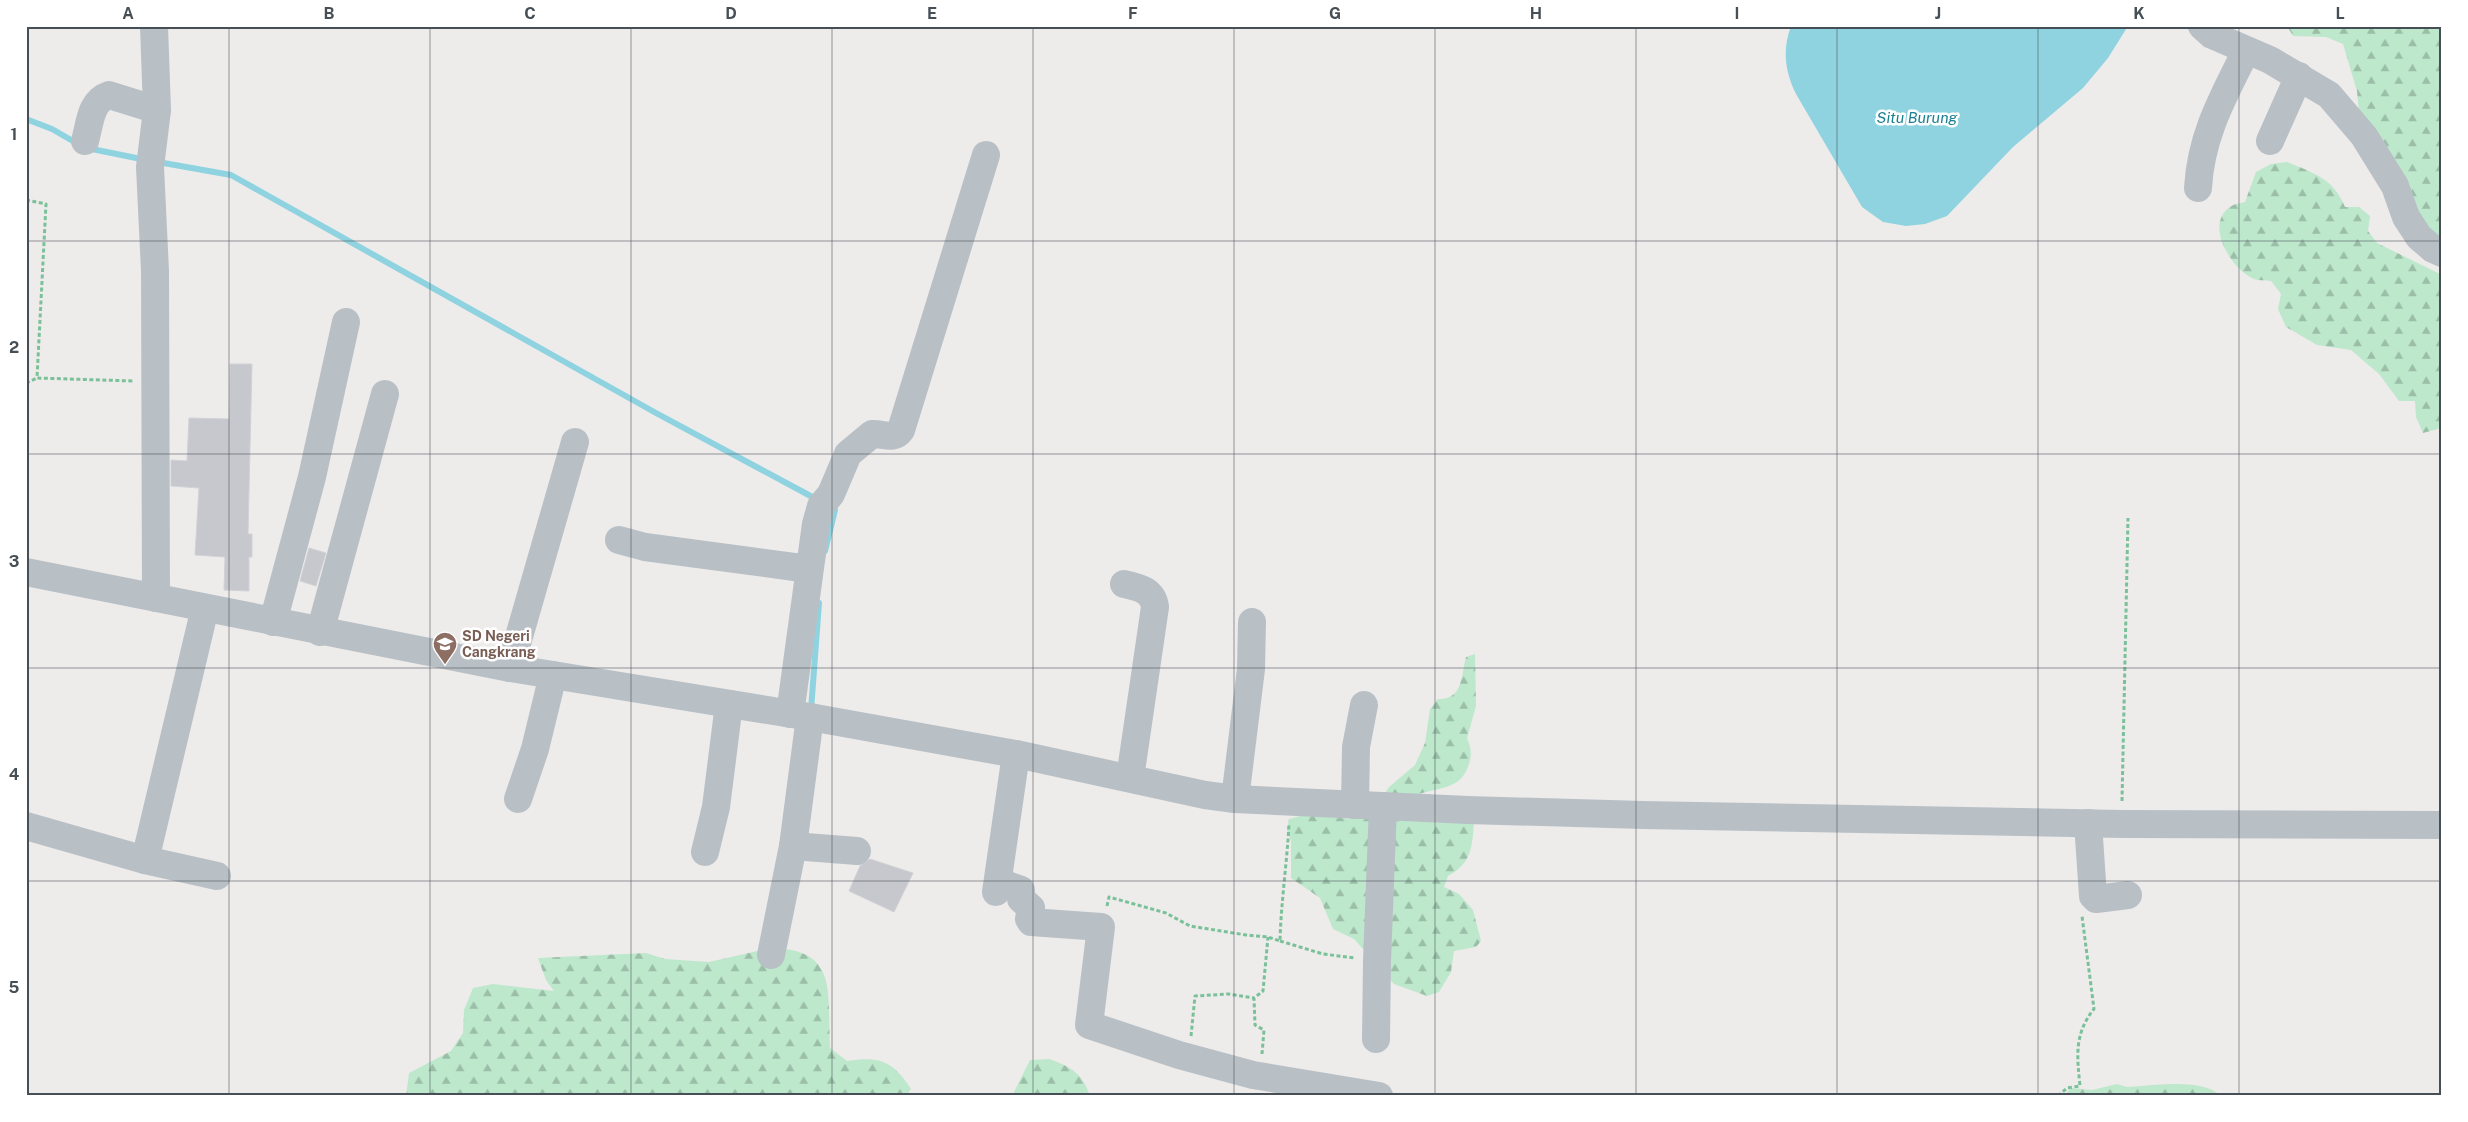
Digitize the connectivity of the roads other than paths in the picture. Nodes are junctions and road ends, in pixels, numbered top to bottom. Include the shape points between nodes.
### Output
1 (154, 26) edge
2 (2202, 26) edge
3 (2246, 51) junction
4 (2300, 76) junction
5 (157, 110) junction
6 (85, 141) dead end
7 (2270, 141) dead end
8 (986, 155) dead end
9 (2198, 188) dead end
10 (2442, 253) edge
11 (346, 322) dead end
12 (385, 394) dead end
13 (575, 442) dead end
14 (618, 540) dead end
15 (809, 569) junction
16 (26, 572) edge
17 (1124, 584) dead end
18 (156, 598) junction
19 (205, 608) junction
20 (273, 622) junction
21 (1252, 622) dead end
22 (320, 632) junction
23 (510, 668) junction
24 (553, 675) junction
25 (729, 704) junction
26 (1364, 705) dead end
27 (800, 715) junction
28 (1016, 754) junction
29 (1130, 778) junction
30 (518, 799) dead end
31 (1235, 799) junction
32 (1355, 805) junction
33 (1384, 806) junction
34 (2442, 825) edge
35 (26, 826) edge
36 (2088, 833) junction
37 (793, 846) junction
38 (857, 851) dead end
39 (705, 852) dead end
40 (145, 860) junction
41 (217, 876) dead end
42 (2128, 895) dead end
43 (770, 956) dead end
44 (1376, 1039) dead end
45 (1379, 1096) edge

1 - 5 street
2 - 3 street via 2212,35
3 - 4 street
3 - 9 street via 2206,135
4 - 7 street
4 - 10 street via 2329,95 2364,136 2395,186 2406,217 2419,237
5 - 6 street via 109,95 102,98 96,102
5 - 18 street via 150,158 155,271
8 - 15 street via 902,430 891,437 872,434 848,454 831,494 821,506
11 - 20 street via 312,477
12 - 22 street
13 - 23 street
14 - 15 street via 645,547
15 - 27 street
16 - 18 street
17 - 29 street via 1142,588 1150,594 1155,607
18 - 19 street
19 - 20 street
19 - 40 street
20 - 22 street
21 - 31 street via 1251,669
22 - 23 street
23 - 24 street
24 - 25 street
24 - 30 street via 535,749
25 - 27 street
25 - 39 street via 716,807
26 - 32 street via 1356,747
27 - 28 street
27 - 37 street
28 - 29 street
28 - 45 street via 997,887 1021,890 1020,899 1031,908 1031,922 1101,927 1089,1025 1189,1058 1260,1075
29 - 31 street
31 - 32 street
32 - 33 street
33 - 36 street
33 - 44 street
34 - 36 street via 2122,824
35 - 40 street
36 - 42 street via 2086,896 2096,899
37 - 38 street
37 - 43 street
40 - 41 street

